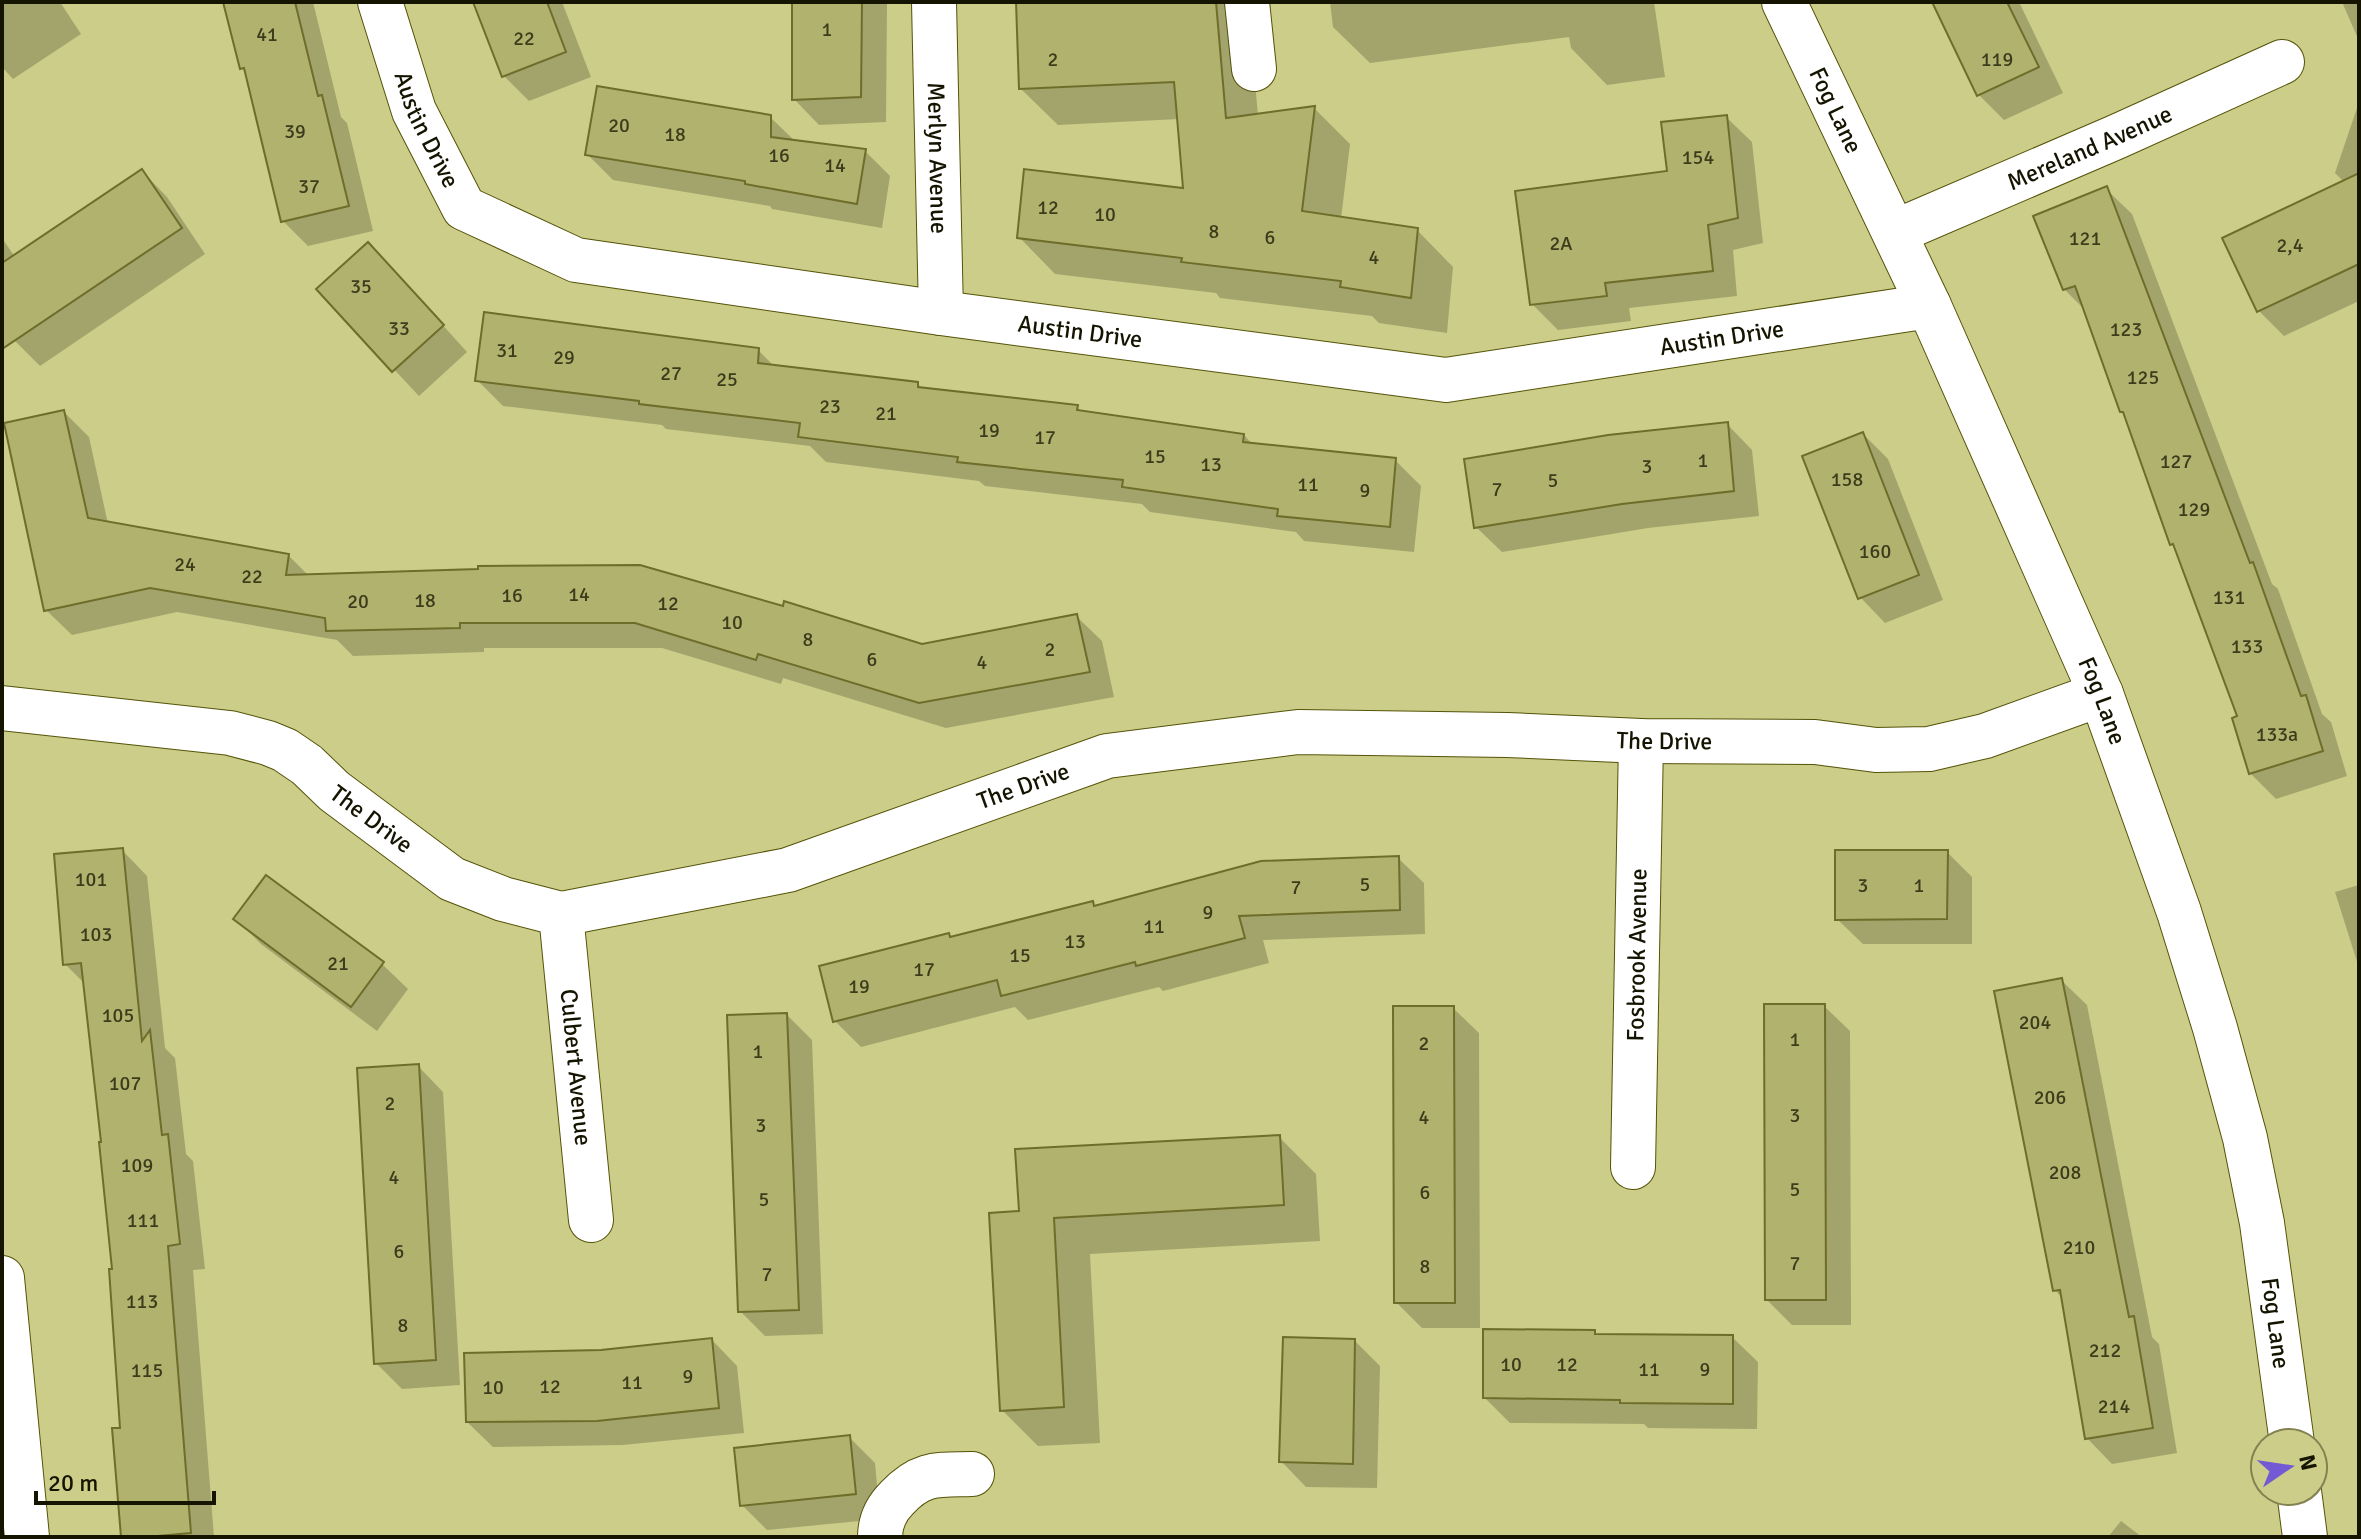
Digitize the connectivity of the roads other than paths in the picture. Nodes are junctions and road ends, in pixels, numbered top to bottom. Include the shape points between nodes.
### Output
1 (380, 2) edge
2 (934, 2) edge
3 (1247, 2) edge
4 (1784, 2) edge
5 (2282, 62) dead end
6 (1254, 69) dead end
7 (1895, 232) junction
8 (1929, 306) junction
9 (941, 313) junction
10 (2101, 694) junction
11 (2, 708) edge
12 (1641, 741) junction
13 (561, 914) junction
14 (1633, 1167) dead end
15 (591, 1220) dead end
16 (2, 1278) edge
17 (2290, 1427) edge
18 (972, 1474) dead end
19 (2301, 1507) edge
20 (27, 1537) edge
21 (880, 1537) edge
22 (2305, 1537) edge

1 - 9 street, Austin Drive via 414,111 464,208 576,260
2 - 9 street, Merlyn Avenue
3 - 6 street
4 - 7 street, Fog Lane
5 - 7 street, Mereland Avenue
7 - 8 street, Fog Lane
8 - 9 street, Austin Drive via 1446,380
8 - 10 street, Fog Lane
10 - 12 street, The Drive via 1985,736 1929,749
10 - 17 street, Fog Lane via 2179,912 2245,1138
11 - 13 street, The Drive via 230,733 268,743 307,765 452,879
12 - 13 street, The Drive via 1298,732 1107,756 788,870
12 - 14 street, Fosbrook Avenue
13 - 15 street, Culbert Avenue
16 - 20 street
18 - 21 street via 931,1476 911,1483 886,1509
19 - 22 street

